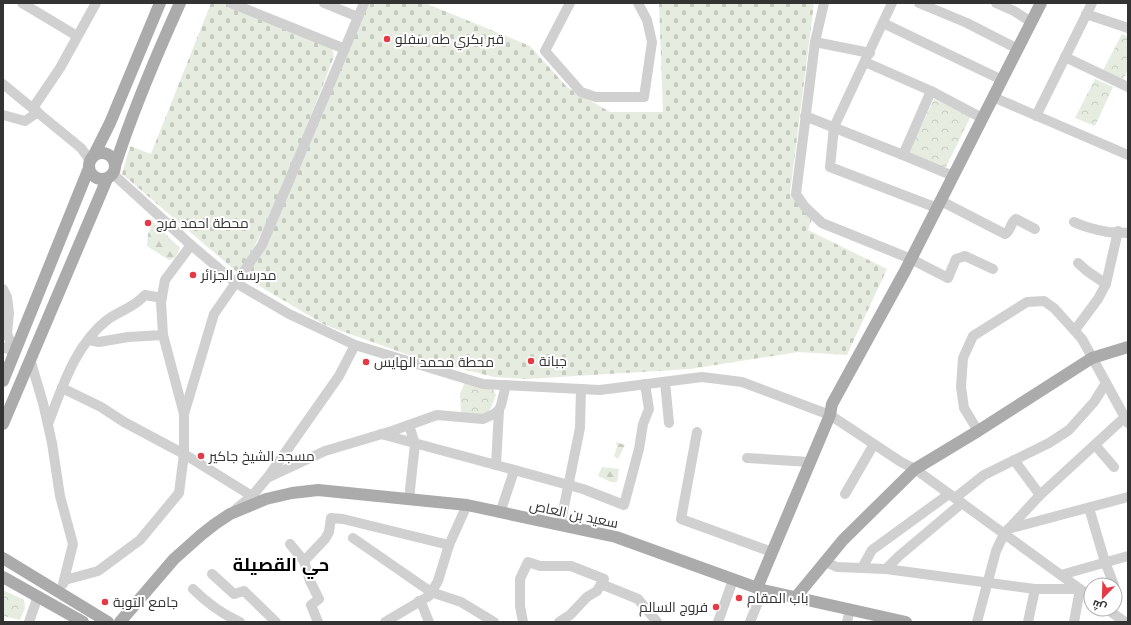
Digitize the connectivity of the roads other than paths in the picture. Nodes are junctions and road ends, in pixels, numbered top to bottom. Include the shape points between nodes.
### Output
1 (22, 3) edge
2 (96, 3) edge
3 (160, 3) edge
4 (180, 3) edge
5 (231, 3) edge
6 (324, 3) edge
7 (364, 3) edge
8 (570, 3) edge
9 (638, 3) edge
10 (824, 3) edge
11 (892, 3) edge
12 (919, 3) edge
13 (996, 3) edge
14 (1041, 3) edge
15 (1092, 3) edge
16 (1086, 14) junction
17 (358, 17) junction
18 (1031, 22) junction
19 (883, 23) junction
20 (1128, 28) edge
21 (77, 36) junction
22 (815, 42) junction
23 (344, 49) junction
24 (1018, 49) junction
25 (867, 57) junction
26 (1065, 57) junction
27 (1002, 80) junction
28 (3, 84) edge
29 (1128, 87) edge
30 (931, 91) junction
31 (993, 97) junction
32 (35, 110) junction
33 (3, 115) edge
34 (805, 116) junction
35 (1036, 116) junction
36 (982, 118) junction
37 (834, 127) junction
38 (1128, 144) edge
39 (1126, 154) edge
40 (903, 155) junction
41 (91, 162) junction
42 (112, 173) junction
43 (953, 176) junction
44 (939, 205) junction
45 (1074, 222) dead end
46 (1035, 229) dead end
47 (1123, 232) edge
48 (191, 245) junction
49 (911, 259) junction
50 (1078, 263) dead end
51 (993, 269) dead end
52 (236, 283) junction
53 (1106, 284) junction
54 (3, 289) edge
55 (162, 298) junction
56 (1074, 330) junction
57 (163, 335) junction
58 (89, 340) junction
59 (355, 345) junction
60 (1128, 347) edge
61 (11, 348) edge
62 (32, 356) junction
63 (1092, 358) junction
64 (10, 364) junction
65 (25, 372) junction
66 (3, 381) edge
67 (665, 382) junction
68 (1106, 383) junction
69 (645, 384) junction
70 (506, 386) junction
71 (62, 388) junction
72 (581, 389) junction
73 (499, 410) junction
74 (184, 414) junction
75 (830, 415) junction
76 (1126, 420) edge
77 (669, 423) dead end
78 (3, 424) edge
79 (48, 424) junction
80 (409, 425) junction
81 (978, 431) junction
82 (698, 432) dead end
83 (381, 434) junction
84 (415, 444) junction
85 (874, 444) junction
86 (1095, 445) junction
87 (184, 454) junction
88 (747, 458) dead end
89 (1014, 460) junction
90 (810, 462) junction
91 (496, 465) junction
92 (1114, 468) dead end
93 (915, 469) junction
94 (514, 471) junction
95 (267, 478) junction
96 (569, 485) junction
97 (845, 494) dead end
98 (1040, 495) junction
99 (252, 496) junction
100 (1128, 497) edge
101 (956, 498) junction
102 (409, 499) junction
103 (467, 505) junction
104 (1089, 508) junction
105 (500, 513) junction
106 (230, 514) junction
107 (560, 526) junction
108 (1006, 531) junction
109 (353, 538) dead end
110 (290, 544) dead end
111 (449, 545) junction
112 (772, 552) junction
113 (1128, 556) edge
114 (3, 558) edge
115 (304, 561) junction
116 (825, 562) junction
117 (1105, 562) junction
118 (862, 568) junction
119 (886, 569) junction
120 (212, 574) dead end
121 (1061, 575) junction
122 (3, 577) edge
123 (1111, 577) edge
124 (65, 580) junction
125 (733, 580) junction
126 (987, 582) junction
127 (601, 584) junction
128 (193, 589) dead end
129 (1035, 589) junction
130 (1080, 589) junction
131 (760, 590) junction
132 (1083, 591) edge
133 (431, 592) junction
134 (58, 593) junction
135 (38, 596) junction
136 (796, 597) junction
137 (419, 601) junction
138 (850, 610) junction
139 (29, 622) edge
140 (83, 622) edge
141 (108, 622) edge
142 (120, 622) edge
143 (240, 622) edge
144 (276, 622) edge
145 (318, 622) edge
146 (385, 622) edge
147 (428, 622) edge
148 (494, 622) edge
149 (523, 622) edge
150 (559, 622) edge
151 (657, 622) edge
152 (718, 622) edge
153 (750, 622) edge
154 (847, 622) edge
155 (906, 622) edge
156 (977, 622) edge
157 (1028, 622) edge
158 (1074, 622) edge

1 - 21 street
2 - 21 street
3 - 41 main road
4 - 42 main road via 128,126
5 - 23 street
6 - 17 street
7 - 17 street
8 - 9 street via 545,51 581,92 596,97 644,97 652,42 647,20
10 - 22 street
11 - 19 street
12 - 24 street via 967,23
13 - 18 street
14 - 18 main road
15 - 16 street
16 - 20 street
16 - 26 street
17 - 23 street
18 - 24 main road
19 - 25 street
19 - 27 street
21 - 32 street
22 - 25 street
22 - 34 street
23 - 52 street via 262,245
24 - 27 main road
25 - 30 street
25 - 37 street
26 - 29 street
26 - 35 street
27 - 31 main road
28 - 32 street
30 - 36 street
30 - 40 street
31 - 35 street
31 - 36 main road
32 - 33 street via 25,121
32 - 41 street via 81,148
34 - 37 street
34 - 49 street via 796,194 804,208 822,223
35 - 39 street
36 - 43 main road
37 - 40 street
37 - 44 street via 830,167
38 - 39 street
40 - 43 street
41 - 42 main road via 93,176 97,178
41 - 42 main road via 100,154 108,155 114,162
41 - 61 main road
42 - 48 street
42 - 62 main road
43 - 44 main road
44 - 46 street via 1005,234 1016,219
44 - 49 main road
45 - 47 street via 1109,232
47 - 53 street
48 - 52 street
48 - 55 street via 165,280
49 - 51 street via 948,278 956,259 965,256
49 - 75 main road via 832,404
50 - 53 street
52 - 59 street via 289,314
52 - 74 street via 214,314
53 - 56 street
54 - 61 street via 7,297 7,333
55 - 57 street
55 - 58 street via 145,295 140,301 106,321
56 - 63 street
56 - 81 street via 1044,301 1027,302 973,336 964,358 961,387 964,408
57 - 58 street via 99,342
57 - 74 street
58 - 71 street via 66,376
59 - 70 street via 483,384
59 - 95 street via 339,376
60 - 63 main road
61 - 62 main road via 27,346
61 - 64 main road
62 - 65 main road
62 - 79 street
63 - 68 street
63 - 81 main road
64 - 65 main road via 16,371
64 - 66 main road
65 - 78 main road
67 - 69 street
67 - 75 street via 702,377 742,382
67 - 77 street
68 - 76 street
68 - 89 street via 1094,402 1069,430
69 - 72 street via 600,390
69 - 96 street via 649,409 643,424 624,505
70 - 72 street
70 - 73 street
71 - 79 street
71 - 87 street
72 - 96 street via 580,428
73 - 80 street via 483,419 437,415
73 - 91 street
74 - 87 street
75 - 85 street
75 - 90 main road
76 - 86 street
79 - 124 street via 60,496 73,544
80 - 83 street
80 - 84 street
81 - 93 main road
82 - 112 street via 681,519
83 - 84 street
83 - 95 street via 325,451
84 - 91 street
84 - 102 street
85 - 93 street
85 - 97 street
86 - 92 street
86 - 98 street
87 - 99 street
87 - 124 street via 179,493 140,540 98,572
88 - 90 street
89 - 98 street
89 - 101 street via 984,476
90 - 112 main road
91 - 94 street
93 - 101 street
93 - 116 main road via 843,540
94 - 96 street
94 - 105 street
95 - 99 street
96 - 107 street
98 - 108 street
99 - 106 street
100 - 104 street
101 - 108 street
101 - 118 street via 872,550
101 - 119 street
102 - 103 main road, سعيد بن العاص
102 - 106 main road, سعيد بن العاص via 305,491 266,499
103 - 105 main road, سعيد بن العاص
103 - 111 street
104 - 108 street
104 - 117 street
105 - 107 main road, سعيد بن العاص
106 - 142 main road, سعيد بن العاص via 174,559
107 - 125 main road, سعيد بن العاص via 616,537
108 - 121 street
108 - 126 street via 996,551
109 - 133 street
110 - 115 street
111 - 115 street via 331,518 325,539
111 - 133 street via 438,581
112 - 131 main road
113 - 117 street
114 - 134 main road
115 - 145 street via 319,599 311,605
116 - 118 street via 837,567
116 - 136 main road
117 - 121 street
117 - 123 street
118 - 119 street
119 - 126 street
120 - 144 street via 234,594 244,591
121 - 130 street
122 - 135 main road
124 - 134 street
125 - 131 main road, سعيد بن العاص
125 - 152 street
126 - 129 street
126 - 156 street
127 - 149 street via 604,579 570,566 540,566 528,562 520,580
127 - 150 street via 597,591
127 - 151 street via 638,599
128 - 143 street via 206,602
129 - 130 street
129 - 157 street
130 - 132 street
130 - 158 street
131 - 136 main road, سعيد بن العاص
131 - 153 street
133 - 137 street
133 - 148 street via 461,602
134 - 141 main road
135 - 139 street
135 - 140 main road
136 - 138 main road, سعيد بن العاص
137 - 146 street
137 - 147 street
138 - 154 street
138 - 155 main road, سعيد بن العاص

